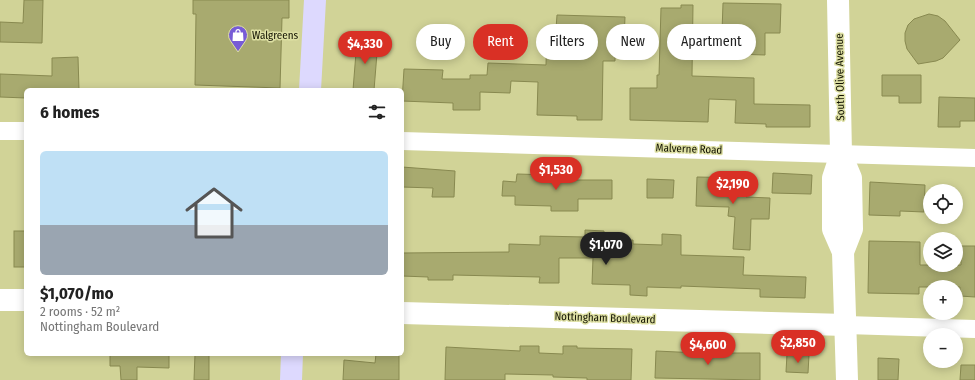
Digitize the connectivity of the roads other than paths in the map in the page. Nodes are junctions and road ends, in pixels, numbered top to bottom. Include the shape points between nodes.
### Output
1 (315, 0) edge
2 (838, 0) edge
3 (310, 88) edge
4 (0, 131) edge
5 (24, 131) edge
6 (404, 141) edge
7 (842, 154) junction
8 (975, 158) edge
9 (0, 300) edge
10 (24, 300) edge
11 (404, 313) edge
12 (846, 325) junction
13 (975, 329) edge
14 (292, 356) edge
15 (291, 380) edge
16 (847, 380) edge

1 - 3 main road
2 - 7 street, South Olive Avenue
4 - 5 street
6 - 7 street, Malverne Road
7 - 8 street, Malverne Road
7 - 12 street, South Olive Avenue via 832,178 833,229 844,252
9 - 10 street
11 - 12 street, Nottingham Boulevard
12 - 13 street, Nottingham Boulevard
12 - 16 street, South Olive Avenue
14 - 15 main road

